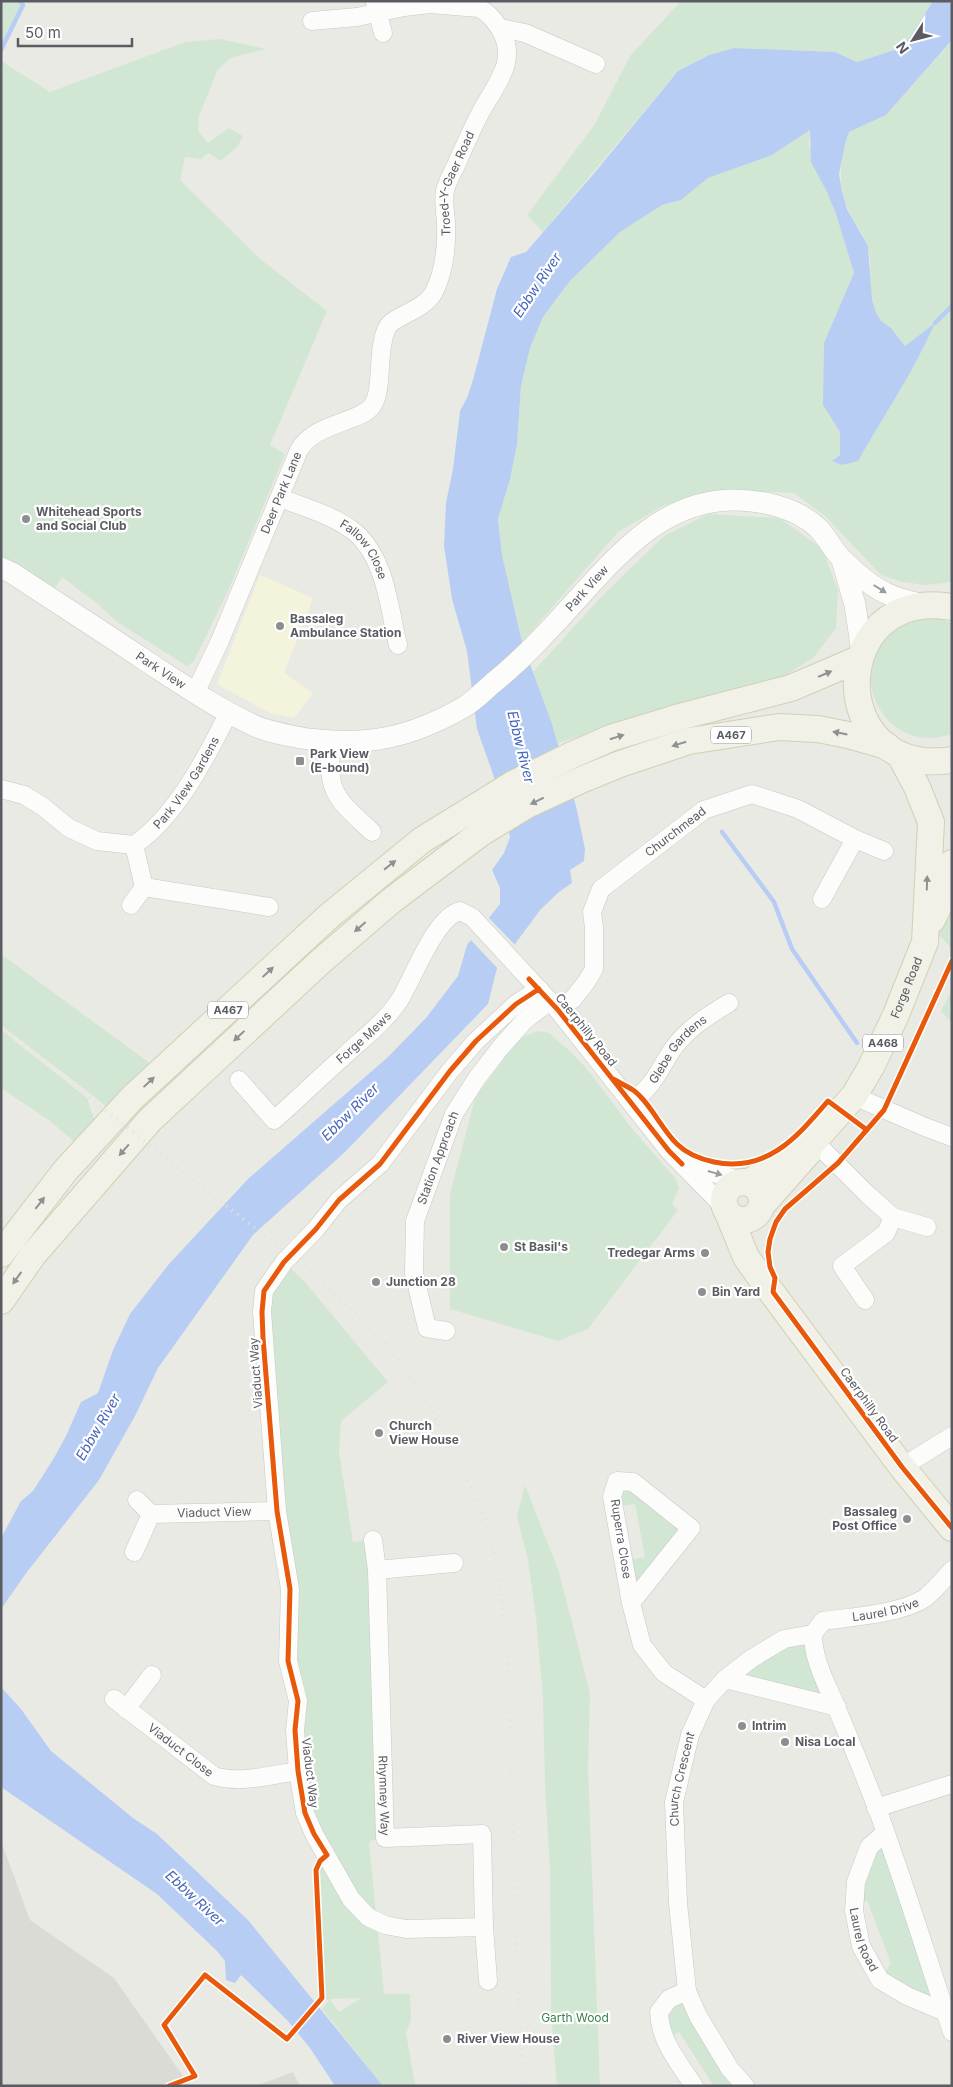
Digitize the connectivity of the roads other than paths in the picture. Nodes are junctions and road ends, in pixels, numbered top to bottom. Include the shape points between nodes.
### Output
1 (376, 6) edge
2 (489, 6) edge
3 (312, 21) dead end
4 (500, 28) junction
5 (383, 33) dead end
6 (596, 64) dead end
7 (388, 325) joint
8 (280, 498) junction
9 (842, 560) junction
10 (1, 568) edge
11 (942, 605) edge
12 (398, 645) dead end
13 (860, 656) junction
14 (196, 694) junction
15 (229, 712) junction
16 (333, 742) junction
17 (894, 750) junction
18 (952, 760) edge
19 (1, 790) edge
20 (372, 832) dead end
21 (855, 839) junction
22 (134, 845) junction
23 (884, 851) dead end
24 (952, 863) edge
25 (144, 887) junction
26 (822, 899) dead end
27 (131, 905) dead end
28 (269, 907) dead end
29 (472, 917) joint
30 (926, 932) junction
31 (544, 995) junction
32 (729, 1003) dead end
33 (239, 1080) dead end
34 (854, 1096) junction
35 (631, 1102) junction
36 (952, 1137) edge
37 (814, 1141) junction
38 (682, 1164) junction
39 (748, 1183) junction
40 (760, 1210) junction
41 (727, 1211) junction
42 (893, 1218) junction
43 (927, 1227) dead end
44 (1, 1254) edge
45 (773, 1292) junction
46 (866, 1300) dead end
47 (1, 1301) edge
48 (446, 1331) dead end
49 (952, 1436) edge
50 (902, 1467) junction
51 (137, 1500) dead end
52 (277, 1511) junction
53 (151, 1514) junction
54 (952, 1528) edge
55 (373, 1540) dead end
56 (134, 1552) dead end
57 (454, 1563) dead end
58 (376, 1570) junction
59 (952, 1570) edge
60 (631, 1603) junction
61 (813, 1634) junction
62 (152, 1675) dead end
63 (725, 1679) junction
64 (706, 1700) junction
65 (837, 1707) junction
66 (298, 1771) junction
67 (952, 1784) edge
68 (876, 1808) junction
69 (885, 1833) junction
70 (484, 1927) junction
71 (488, 1982) dead end
72 (687, 1991) junction
73 (945, 2012) junction
74 (952, 2032) edge
75 (694, 2086) edge
76 (745, 2086) edge

1 - 2 street, Troed-Y-Gaer Road
1 - 3 street, Troed-Y-Gaer Road via 357,16
1 - 5 street
2 - 4 street, Troed-Y-Gaer Road
4 - 6 street via 525,32
4 - 7 street, Troed-Y-Gaer Road via 508,58 447,185 446,245 438,283 424,304
7 - 8 street, Deer Park Lane via 372,407 304,440
8 - 12 street, Fallow Close via 337,521 357,534 368,547 377,563
8 - 14 street, Deer Park Lane
9 -> 11 street, Park View via 889,595
9 - 13 street, Park View via 855,605
9 - 16 street, Park View via 817,528 799,515 772,504 729,500 682,509 637,537 519,662 465,706 403,735 367,742
10 - 14 street, Park View
11 - 13 main road via 909,608 886,621 868,641
13 - 17 main road, Forge Road via 856,683 859,707 875,735
44 -> 13 main road, A467 via 65,1171 132,1098 329,916 422,840 512,784 611,738 791,688
14 - 15 street, Park View
15 - 16 street, Park View via 281,734
15 - 22 street, Park View Gardens via 206,757 174,804 147,836
16 - 20 street via 330,757 335,792 344,806
17 - 18 main road via 917,760
30 -> 17 main road, Forge Road / A468 via 931,822 917,787
17 -> 47 main road, A467 via 848,735 780,727 689,741 620,764 527,805 482,833 391,901 150,1120 33,1255
19 - 22 street via 24,795 69,828 96,841
21 - 23 street, Churchmead
21 - 26 street
21 - 31 street, Churchmead via 798,810 752,794 704,810 601,889 592,912 594,969 573,999
22 - 25 street
24 - 30 main road, Forge Road / A468 via 943,897
25 - 27 street
25 - 28 street
29 - 31 street, Caerphilly Road
29 - 33 street, Forge Mews via 460,911 445,920 398,1002 379,1024 274,1120
30 - 34 main road, Forge Road / A468 via 895,1017
31 - 35 street, Caerphilly Road
31 - 48 street, Station Approach via 477,1078 454,1114 415,1221 414,1273 427,1328
31 - 52 street, Viaduct Way via 516,1004 476,1042 380,1164 339,1200 284,1262 264,1291 263,1338
32 - 35 street, Glebe Gardens via 700,1020 673,1049 654,1082
34 - 36 street
34 - 37 main road, Forge Road / A468
35 - 38 street, Caerphilly Road
37 - 39 main road, Forge Road / A468
37 - 40 main road, Forge Road / A468 via 807,1156
37 - 42 street
38 -> 39 street
38 - 41 street, Caerphilly Road
39 - 40 main road, Caerphilly Road via 760,1191
39 - 41 main road via 740,1182 730,1188 724,1200
40 - 41 main road via 752,1219 741,1220
40 - 45 main road, Caerphilly Road via 758,1241 762,1266
41 - 45 main road, Caerphilly Road via 746,1257
42 - 43 street
42 - 46 street via 886,1233 842,1266
45 - 50 main road, Caerphilly Road
49 - 50 street
50 - 54 main road, Caerphilly Road
51 - 53 street
52 - 53 street, Viaduct View
52 - 66 street, Viaduct Way via 290,1589 288,1661 298,1701 295,1730
53 - 56 street
55 - 58 street, Rhymney Way
57 - 58 street
58 - 70 street, Rhymney Way via 386,1838 482,1834
59 - 61 street, Laurel Drive via 925,1598 910,1606 823,1621
60 - 60 street, Ruperra Close via 691,1528 633,1482 618,1481 612,1497
60 - 64 street, Ruperra Close via 642,1645 664,1673
61 - 63 street, Church Crescent via 784,1639
61 - 65 street via 818,1666
62 - 66 street, Viaduct Close via 120,1704 214,1776 240,1780
63 - 64 street, Church Crescent
63 - 65 street
64 - 72 street, Church Crescent via 690,1735 674,1802 678,1903
65 - 68 street
66 - 70 street, Viaduct Way via 305,1814 314,1834 351,1899 368,1916 385,1925 406,1929
67 - 68 street
68 - 69 street
69 - 73 street
69 - 73 street, Laurel Road via 869,1847 856,1882 854,1911 860,1946 880,1980
70 - 71 street, Rhymney Way
72 - 75 street via 669,1999 664,2005 659,2012 659,2026
72 - 76 street, Church Crescent via 730,2069
73 - 74 street

